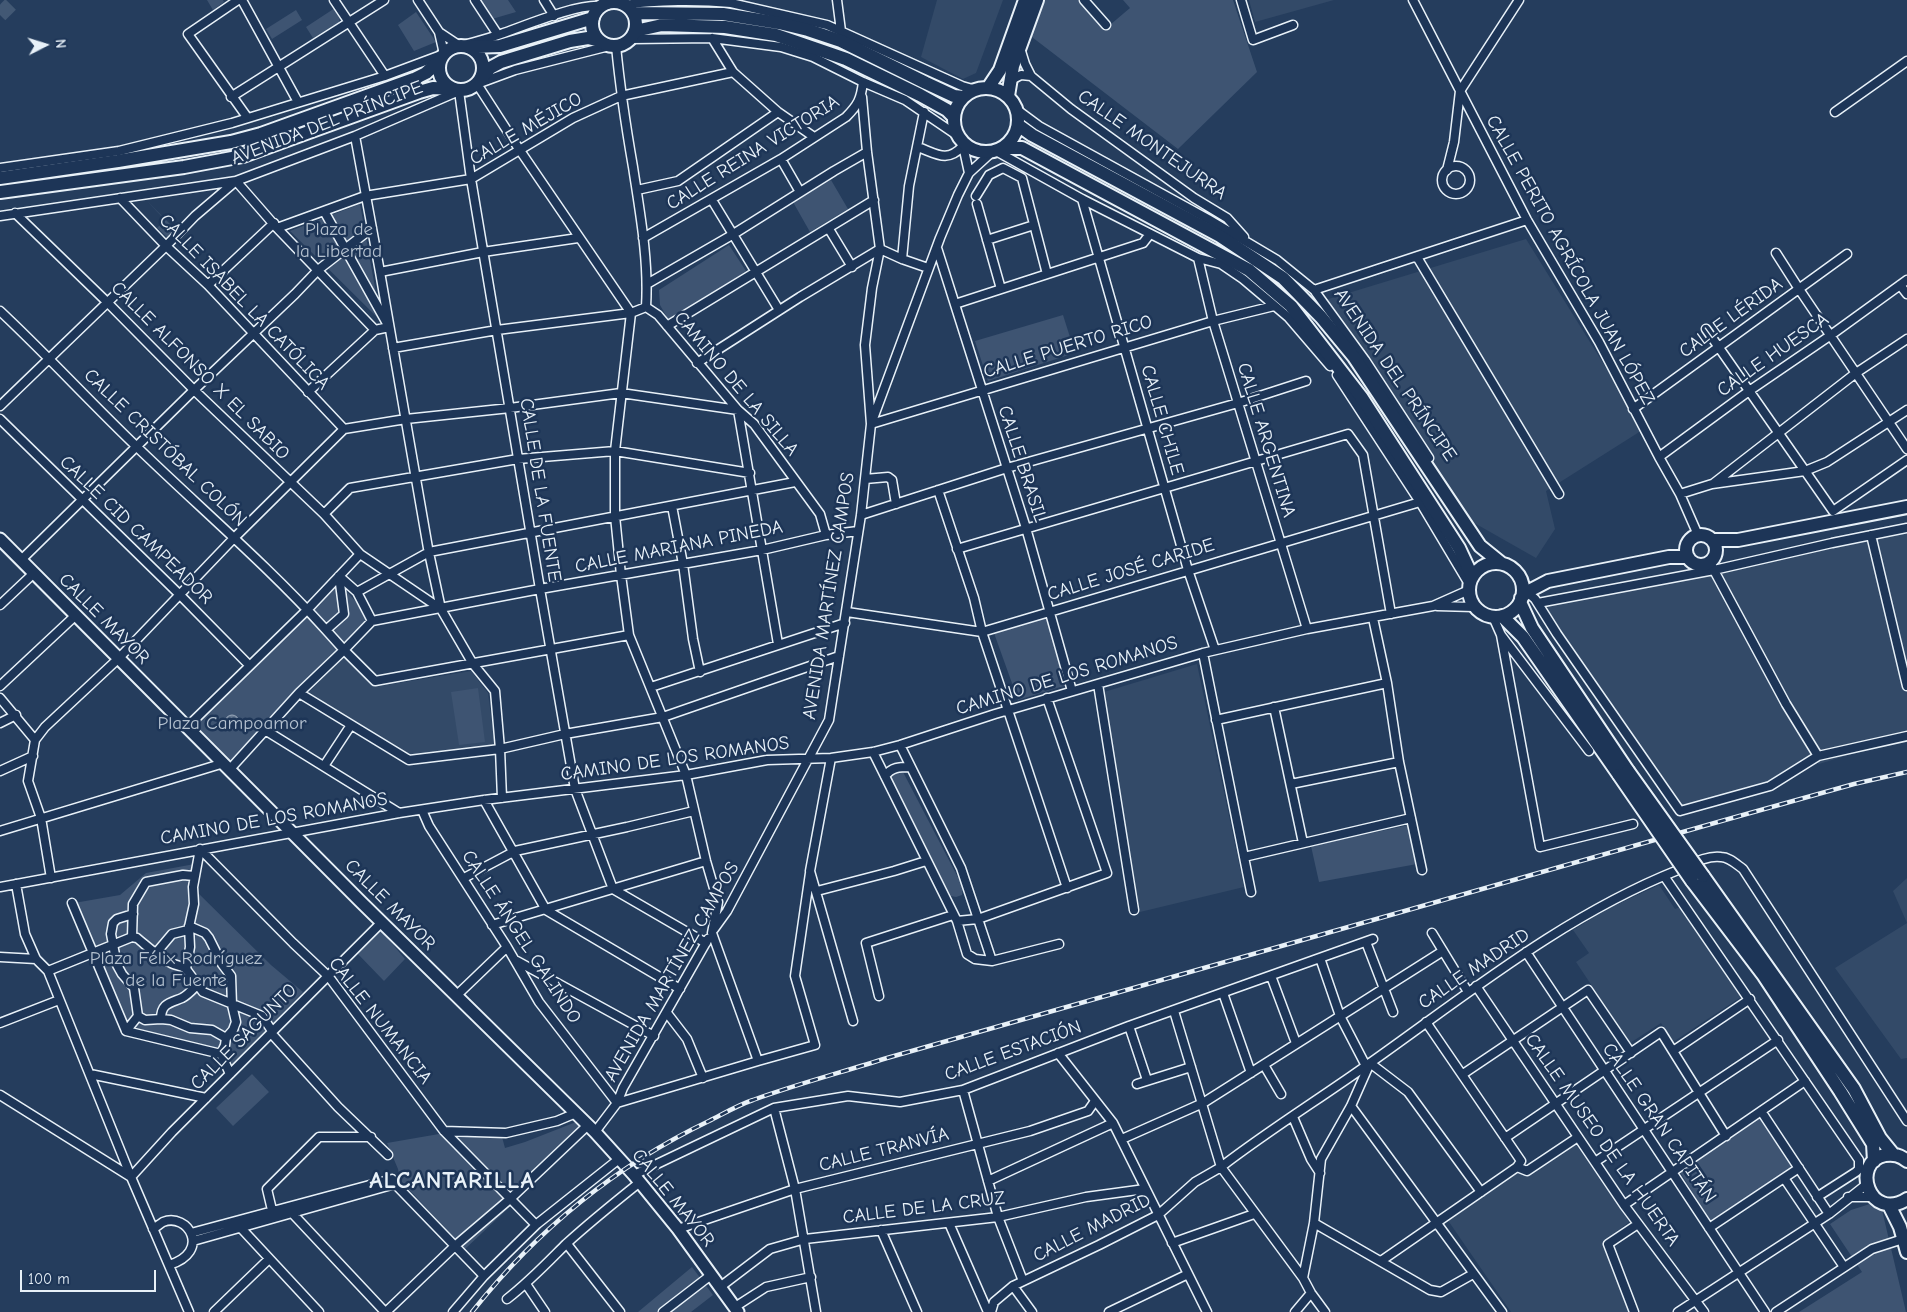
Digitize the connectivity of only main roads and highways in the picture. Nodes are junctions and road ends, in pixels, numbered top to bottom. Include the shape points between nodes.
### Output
1 (1025, 0) edge
2 (1037, 0) edge
3 (611, 4) edge
4 (593, 18) junction
5 (633, 35) junction
6 (608, 45) junction
7 (464, 46) junction
8 (443, 56) junction
9 (479, 81) junction
10 (982, 89) junction
11 (455, 90) junction
12 (1008, 96) junction
13 (963, 97) junction
14 (954, 117) junction
15 (1018, 125) junction
16 (997, 150) junction
17 (0, 178) edge
18 (0, 192) edge
19 (1907, 507) edge
20 (0, 539) edge
21 (1713, 540) junction
22 (1738, 540) junction
23 (1687, 552) junction
24 (1713, 562) junction
25 (1509, 568) junction
26 (1548, 581) junction
27 (1470, 583) junction
28 (1523, 597) junction
29 (1498, 617) junction
30 (1624, 773) junction
31 (1697, 879) junction
32 (1902, 1156) edge
33 (1874, 1161) junction
34 (1907, 1199) edge
35 (1890, 1205) junction
36 (1907, 1252) edge
37 (736, 1310) edge

1 - 10 main road via 1000,70
2 - 12 main road via 1013,66
3 - 4 main road
3 - 5 main road via 636,22
3 - 13 main road via 724,14 801,28 841,41 954,96
4 - 6 main road via 595,35
4 - 7 main road via 500,46
5 - 6 main road via 621,45
5 - 14 main road via 662,25 725,27 776,35 846,59 920,95
6 - 9 main road via 588,38 570,41 501,62 490,68
7 - 8 main road via 454,47
7 - 9 main road via 479,54 482,60 483,72
8 - 11 main road via 439,64 440,76
8 - 17 main road, AVENIDA DEL PRÍNCIPE via 426,73 414,79 261,134 231,142
9 - 11 main road via 469,90
10 - 12 main road via 1000,90
10 - 13 main road
11 - 18 main road, AVENIDA DEL PRÍNCIPE via 426,90 243,156 184,168
12 - 15 main road via 1016,109
13 - 14 main road
14 - 16 main road via 961,141 979,151
15 - 16 main road via 1014,136
15 - 25 main road, AVENIDA DEL PRÍNCIPE via 1220,236 1283,278 1322,317 1354,357 1480,546
16 - 27 main road via 1022,148 1249,270 1291,306 1362,398 1459,548
19 - 22 main road
20 - 37 main road, CALLE MAYOR via 591,1128 678,1229
21 - 22 main road
21 - 23 main road via 1706,535 1698,535 1690,539
21 - 24 main road via 1716,550
22 - 24 main road
23 - 24 main road via 1695,564
23 - 26 main road
25 - 26 main road
25 - 27 main road via 1484,565
25 - 28 main road via 1523,590
26 - 28 main road
27 - 29 main road via 1474,607
28 - 29 main road via 1516,608
28 - 30 main road via 1532,628
29 - 30 main road via 1524,637
30 - 31 main road, bridge
31 - 32 main road via 1854,1089 1880,1138
31 - 33 main road via 1840,1090 1873,1144
32 - 33 main road via 1882,1156
33 - 35 main road via 1868,1169 1867,1189 1881,1203
34 - 35 main road
35 - 36 main road

